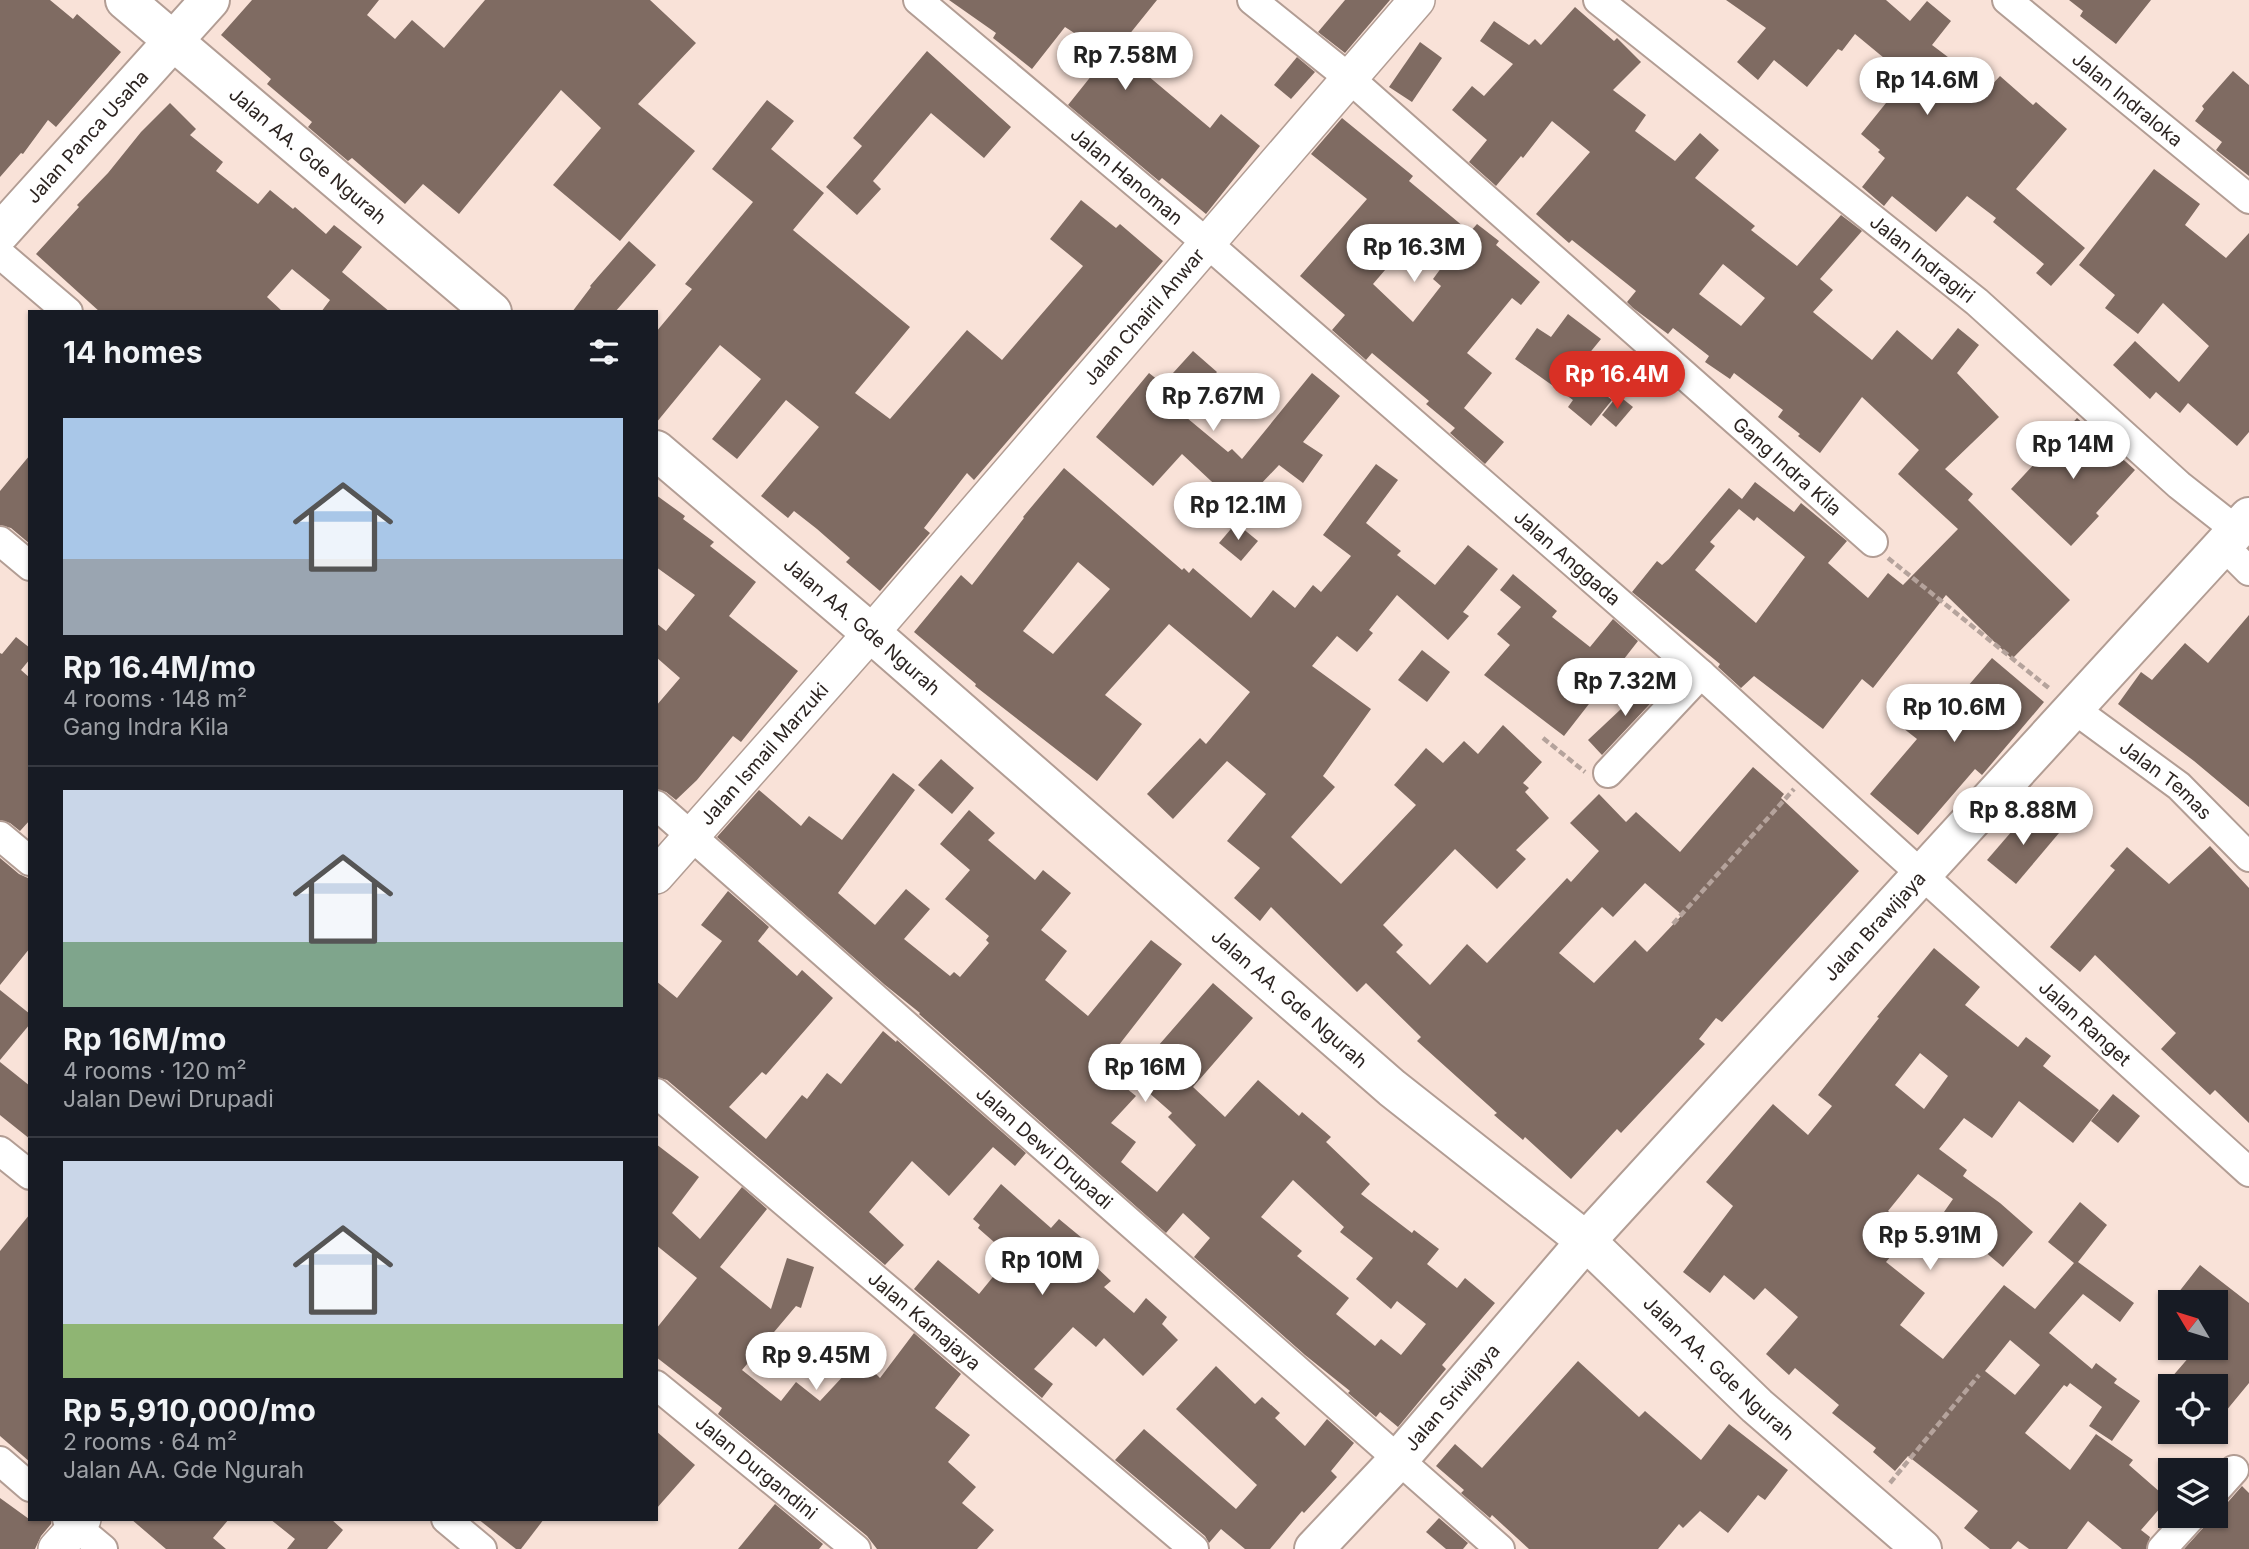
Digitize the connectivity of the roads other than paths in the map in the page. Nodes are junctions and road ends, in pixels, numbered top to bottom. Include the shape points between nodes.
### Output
1 (125, 0) edge
2 (210, 0) edge
3 (918, 0) edge
4 (1252, 0) edge
5 (1417, 0) edge
6 (1598, 0) edge
7 (2007, 0) edge
8 (173, 41) junction
9 (1349, 78) junction
10 (2249, 199) edge
11 (0, 233) edge
12 (1208, 244) junction
13 (0, 254) edge
14 (66, 310) edge
15 (490, 310) edge
16 (658, 452) edge
17 (0, 541) edge
18 (2239, 541) edge
19 (1873, 542) road end
20 (28, 564) edge
21 (871, 633) junction
22 (1701, 674) junction
23 (2074, 709) junction
24 (1608, 773) road end
25 (658, 807) edge
26 (0, 836) edge
27 (692, 836) junction
28 (2249, 857) edge
29 (28, 859) edge
30 (658, 874) edge
31 (1923, 874) junction
32 (658, 1095) edge
33 (0, 1151) edge
34 (2249, 1172) edge
35 (28, 1173) edge
36 (1586, 1241) junction
37 (658, 1387) edge
38 (1399, 1459) junction
39 (0, 1461) edge
40 (28, 1485) edge
41 (448, 1521) edge
42 (70, 1528) edge
43 (2181, 1528) edge
44 (103, 1549) edge
45 (482, 1549) edge
46 (856, 1549) edge
47 (1194, 1549) edge
48 (1314, 1549) edge
49 (1500, 1549) edge
50 (1922, 1549) edge
51 (2162, 1549) edge

1 - 8 main road, Jalan AA. Gde Ngurah
2 - 8 main road, Jalan Panca Usaha
3 - 12 street, Jalan Hanoman
4 - 9 street, Gang Indra Kila
5 - 9 street, Jalan Chairil Anwar
6 - 18 street, Jalan Indragiri via 1977,302
7 - 10 street, Jalan Indraloka
8 - 11 main road, Jalan Panca Usaha
8 - 15 main road, Jalan AA. Gde Ngurah
9 - 12 street, Jalan Chairil Anwar
9 - 19 street, Gang Indra Kila
12 - 21 street, Jalan Chairil Anwar
12 - 22 street, Jalan Anggada
13 - 14 street
16 - 21 main road, Jalan AA. Gde Ngurah
17 - 20 street
18 - 23 main road, Jalan Brawijaya
21 - 27 street, Jalan Ismail Marzuki
21 - 36 main road, Jalan AA. Gde Ngurah via 1392,1087
22 - 24 street
22 - 31 street, Jalan Anggada
23 - 28 street, Jalan Temas via 2179,786
23 - 31 main road, Jalan Brawijaya
25 - 27 street, Jalan Dewi Drupadi
26 - 29 street
27 - 30 street, Jalan Ismail Marzuki
27 - 38 street, Jalan Dewi Drupadi
31 - 34 street, Jalan Ranget
31 - 36 main road, Jalan Brawijaya
32 - 47 street, Jalan Kamajaya
33 - 35 street
36 - 38 main road, Jalan Sriwijaya
36 - 50 main road, Jalan AA. Gde Ngurah via 1757,1406
37 - 46 street, Jalan Durgandini
38 - 48 main road, Jalan Sriwijaya
38 - 49 street, Jalan Dewi Drupadi
39 - 40 street
41 - 45 street
42 - 44 street
43 - 51 street

